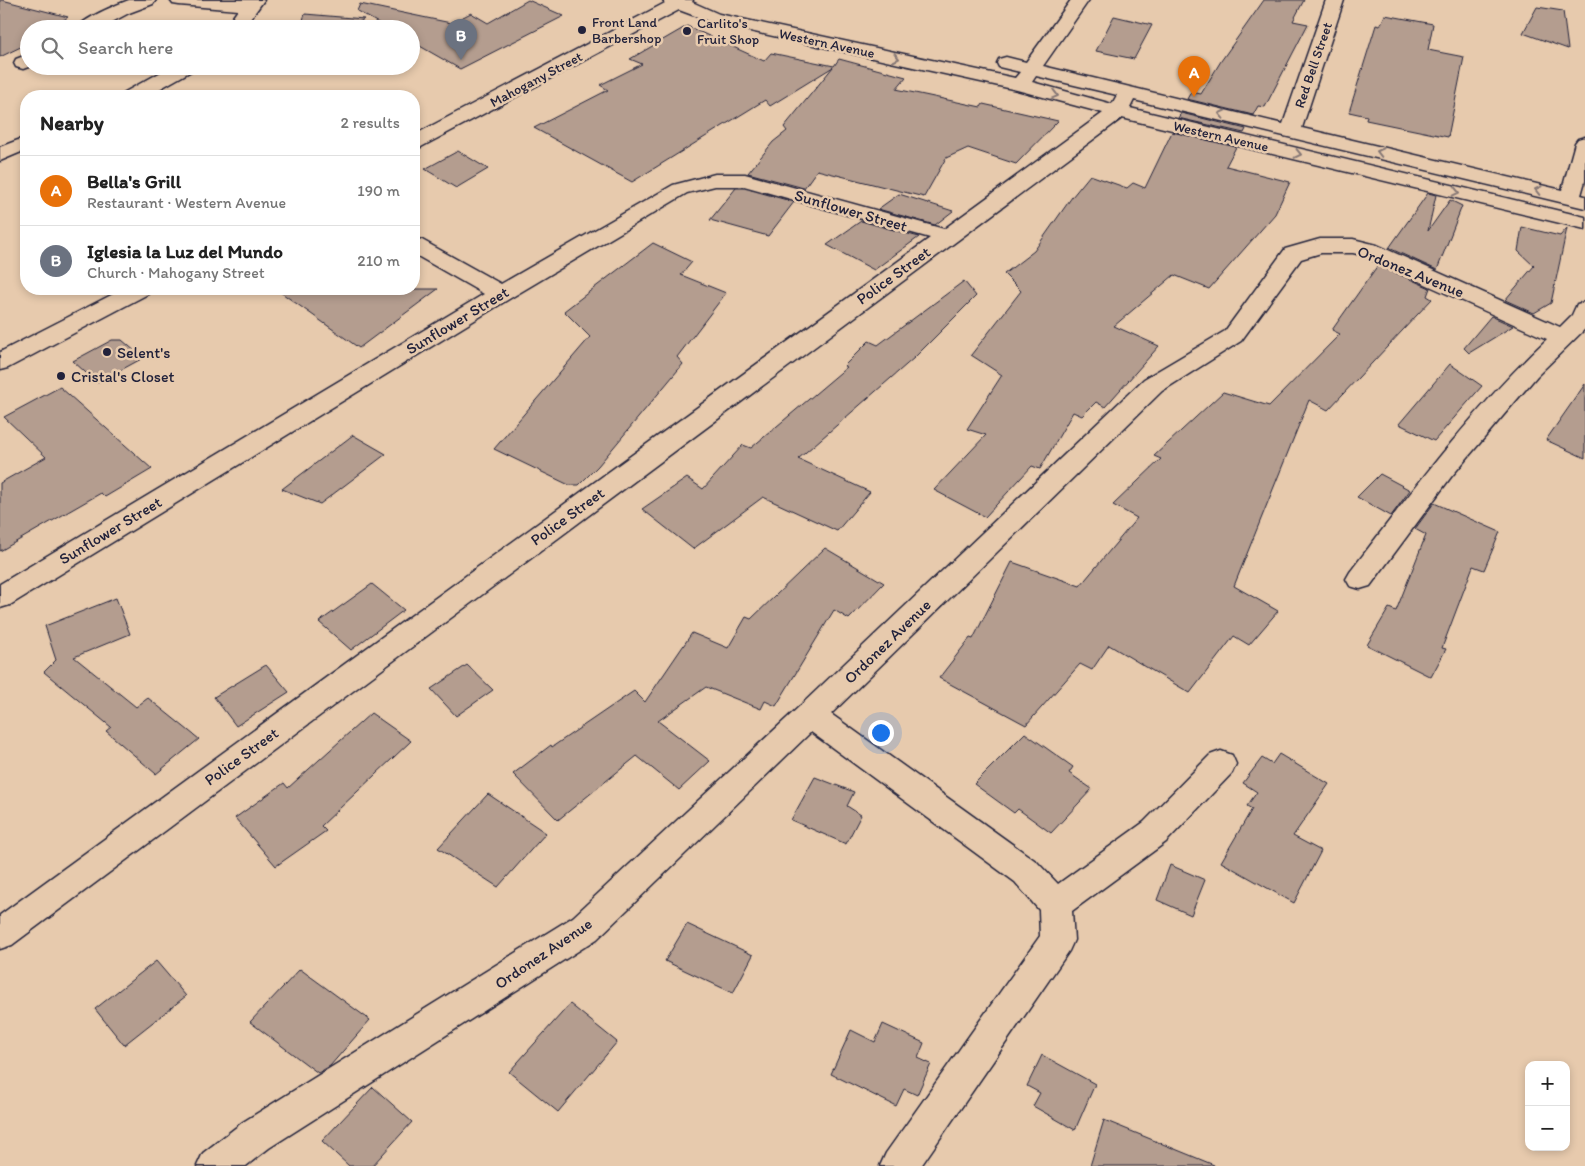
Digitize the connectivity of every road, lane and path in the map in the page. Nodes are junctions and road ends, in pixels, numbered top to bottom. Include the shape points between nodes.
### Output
1 (147, 0) edge
2 (179, 0) edge
3 (1080, 0) edge
4 (1335, 0) edge
5 (679, 1) edge
6 (253, 3) edge
7 (737, 4) dead end
8 (102, 20) edge
9 (240, 20) edge
10 (984, 58) dead end
11 (1031, 69) junction
12 (172, 75) edge
13 (1020, 85) junction
14 (145, 90) edge
15 (1123, 102) junction
16 (1291, 130) junction
17 (420, 141) edge
18 (1585, 143) edge
19 (20, 146) edge
20 (0, 155) edge
21 (1578, 200) edge
22 (1585, 223) edge
23 (946, 236) junction
24 (420, 248) edge
25 (501, 294) junction
26 (128, 295) edge
27 (1585, 309) edge
28 (1562, 338) junction
29 (0, 362) edge
30 (1360, 579) dead end
31 (0, 597) edge
32 (810, 715) junction
33 (1221, 764) dead end
34 (1055, 904) junction
35 (0, 934) edge
36 (216, 1166) edge
37 (900, 1166) edge

1 - 8 street
2 - 6 street
3 - 11 street
4 - 16 street, Red Bell Street
5 - 7 street
5 -> 13 street, Western Avenue via 714,18
5 - 17 street, Mahogany Street
6 - 9 street
10 - 11 street, Western Avenue
11 - 13 street
11 - 15 street, Western Avenue
12 - 14 street
13 -> 15 street, Western Avenue
16 -> 15 street, Western Avenue
15 -> 22 street, Western Avenue
15 - 23 street, Police Street
21 -> 16 street, Western Avenue
18 - 21 street
19 - 20 street
23 - 25 street, Sunflower Street via 745,180 715,180 680,189
23 - 35 street, Police Street
24 - 25 street
25 - 31 street, Sunflower Street
26 - 29 street
27 - 28 street via 1583,318
28 - 30 street via 1529,370 1442,471
28 - 32 street, Ordonez Avenue via 1370,250 1353,246 1320,246 1293,254 1233,336 1153,385
32 - 34 street via 1026,872
32 - 36 street, Ordonez Avenue via 585,928 256,1135
33 - 34 street via 1155,832
34 - 37 street via 1057,940

